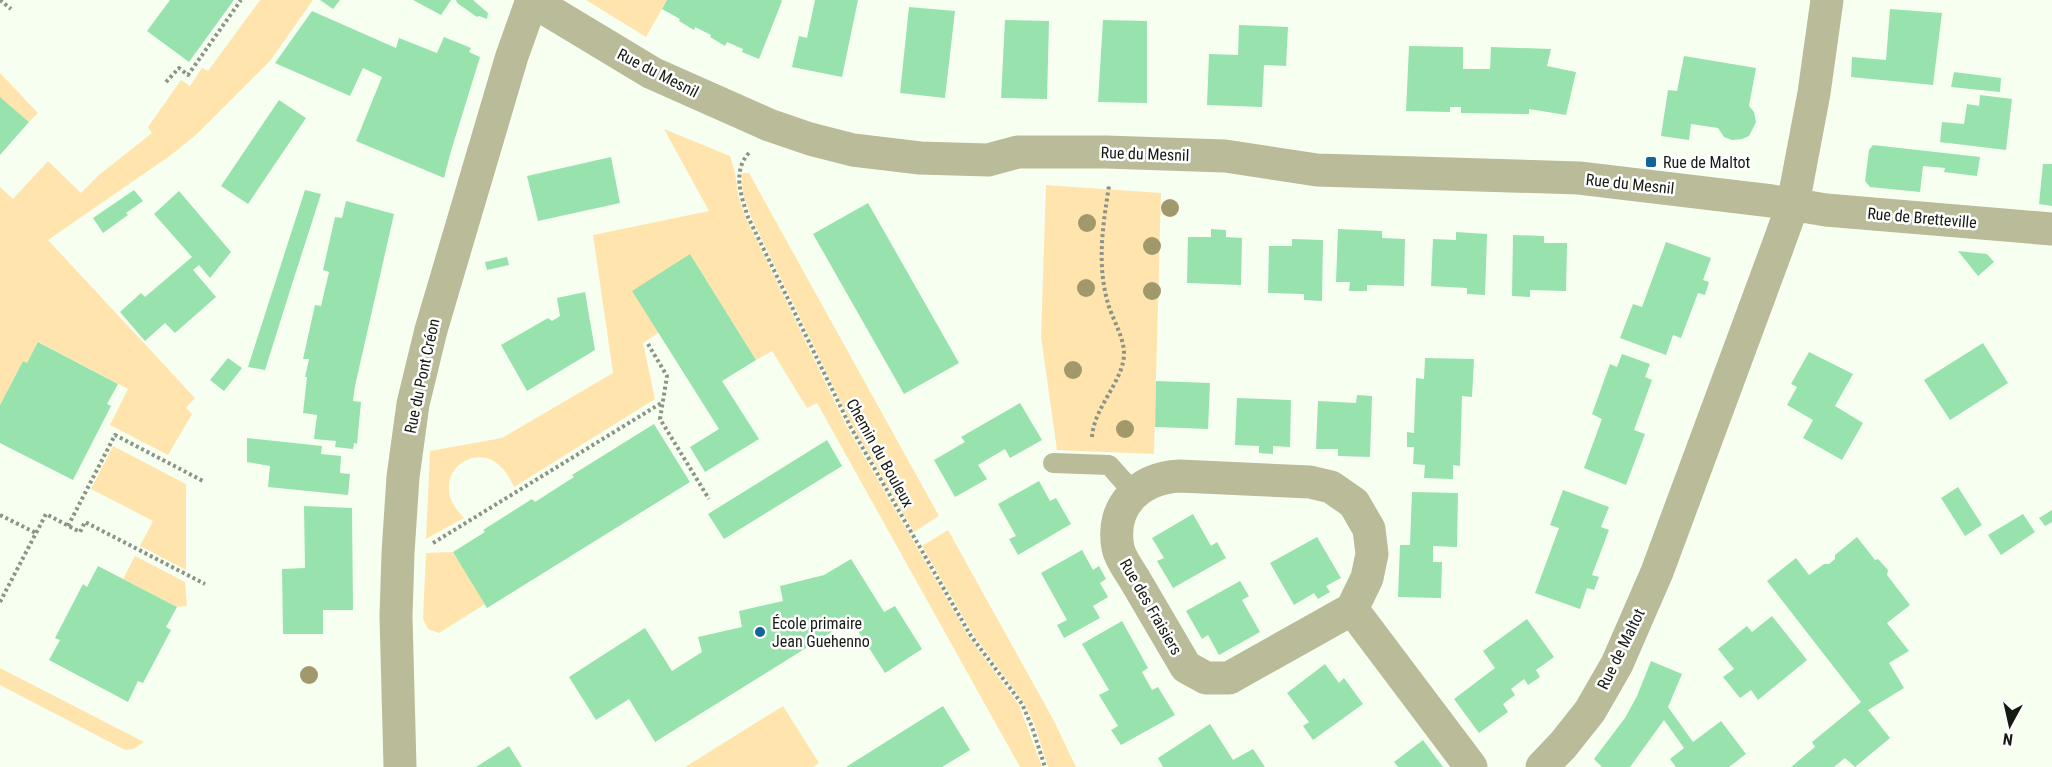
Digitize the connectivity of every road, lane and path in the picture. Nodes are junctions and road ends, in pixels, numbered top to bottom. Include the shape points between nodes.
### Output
1 (0, 0) edge
2 (241, 0) edge
3 (531, 0) edge
4 (1827, 0) edge
5 (11, 9) dead end
6 (166, 82) dead end
7 (754, 149) dead end
8 (1109, 183) dead end
9 (1793, 204) junction
10 (2052, 230) edge
11 (648, 344) dead end
12 (663, 402) junction
13 (1053, 463) dead end
14 (1090, 465) junction
15 (203, 481) dead end
16 (1134, 493) junction
17 (709, 499) dead end
18 (0, 515) edge
19 (68, 526) junction
20 (36, 533) junction
21 (426, 543) dead end
22 (204, 584) dead end
23 (0, 602) edge
24 (1352, 609) junction
25 (400, 767) edge
26 (1045, 767) edge
27 (1471, 767) edge
28 (1542, 767) edge

1 - 5 path
2 - 6 path via 188,75 179,68
3 - 9 street, Rue du Mesnil via 652,73 769,125 853,150 920,158 988,160 1018,152 1225,156 1317,170 1579,178
3 - 25 street, Rue du Pont Créon via 434,318 413,404 398,553
4 - 9 street, Rue de Maltot
7 - 26 path, Chemin du Bouleux via 746,155 739,172 748,217 850,426 971,636 1022,704
8 - 14 path via 1100,243 1102,279 1124,351 1123,365 1092,429
9 - 10 street, Rue de Bretteville
9 - 28 street, Rue de Maltot via 1657,572 1617,664 1590,711
11 - 12 path via 667,376
12 - 17 path via 660,419
12 - 21 path via 433,544
13 - 14 lane
14 - 16 lane via 1109,465
15 - 19 path via 115,435
16 - 24 street via 1150,482 1180,476 1310,482 1331,487 1354,502 1369,529 1370,566
16 - 24 street, Rue des Fraisiers via 1117,523 1118,550 1186,667 1206,678 1229,678
18 - 20 path
19 - 20 path via 46,514
19 - 22 path via 80,532 85,522
20 - 23 path
24 - 27 street

